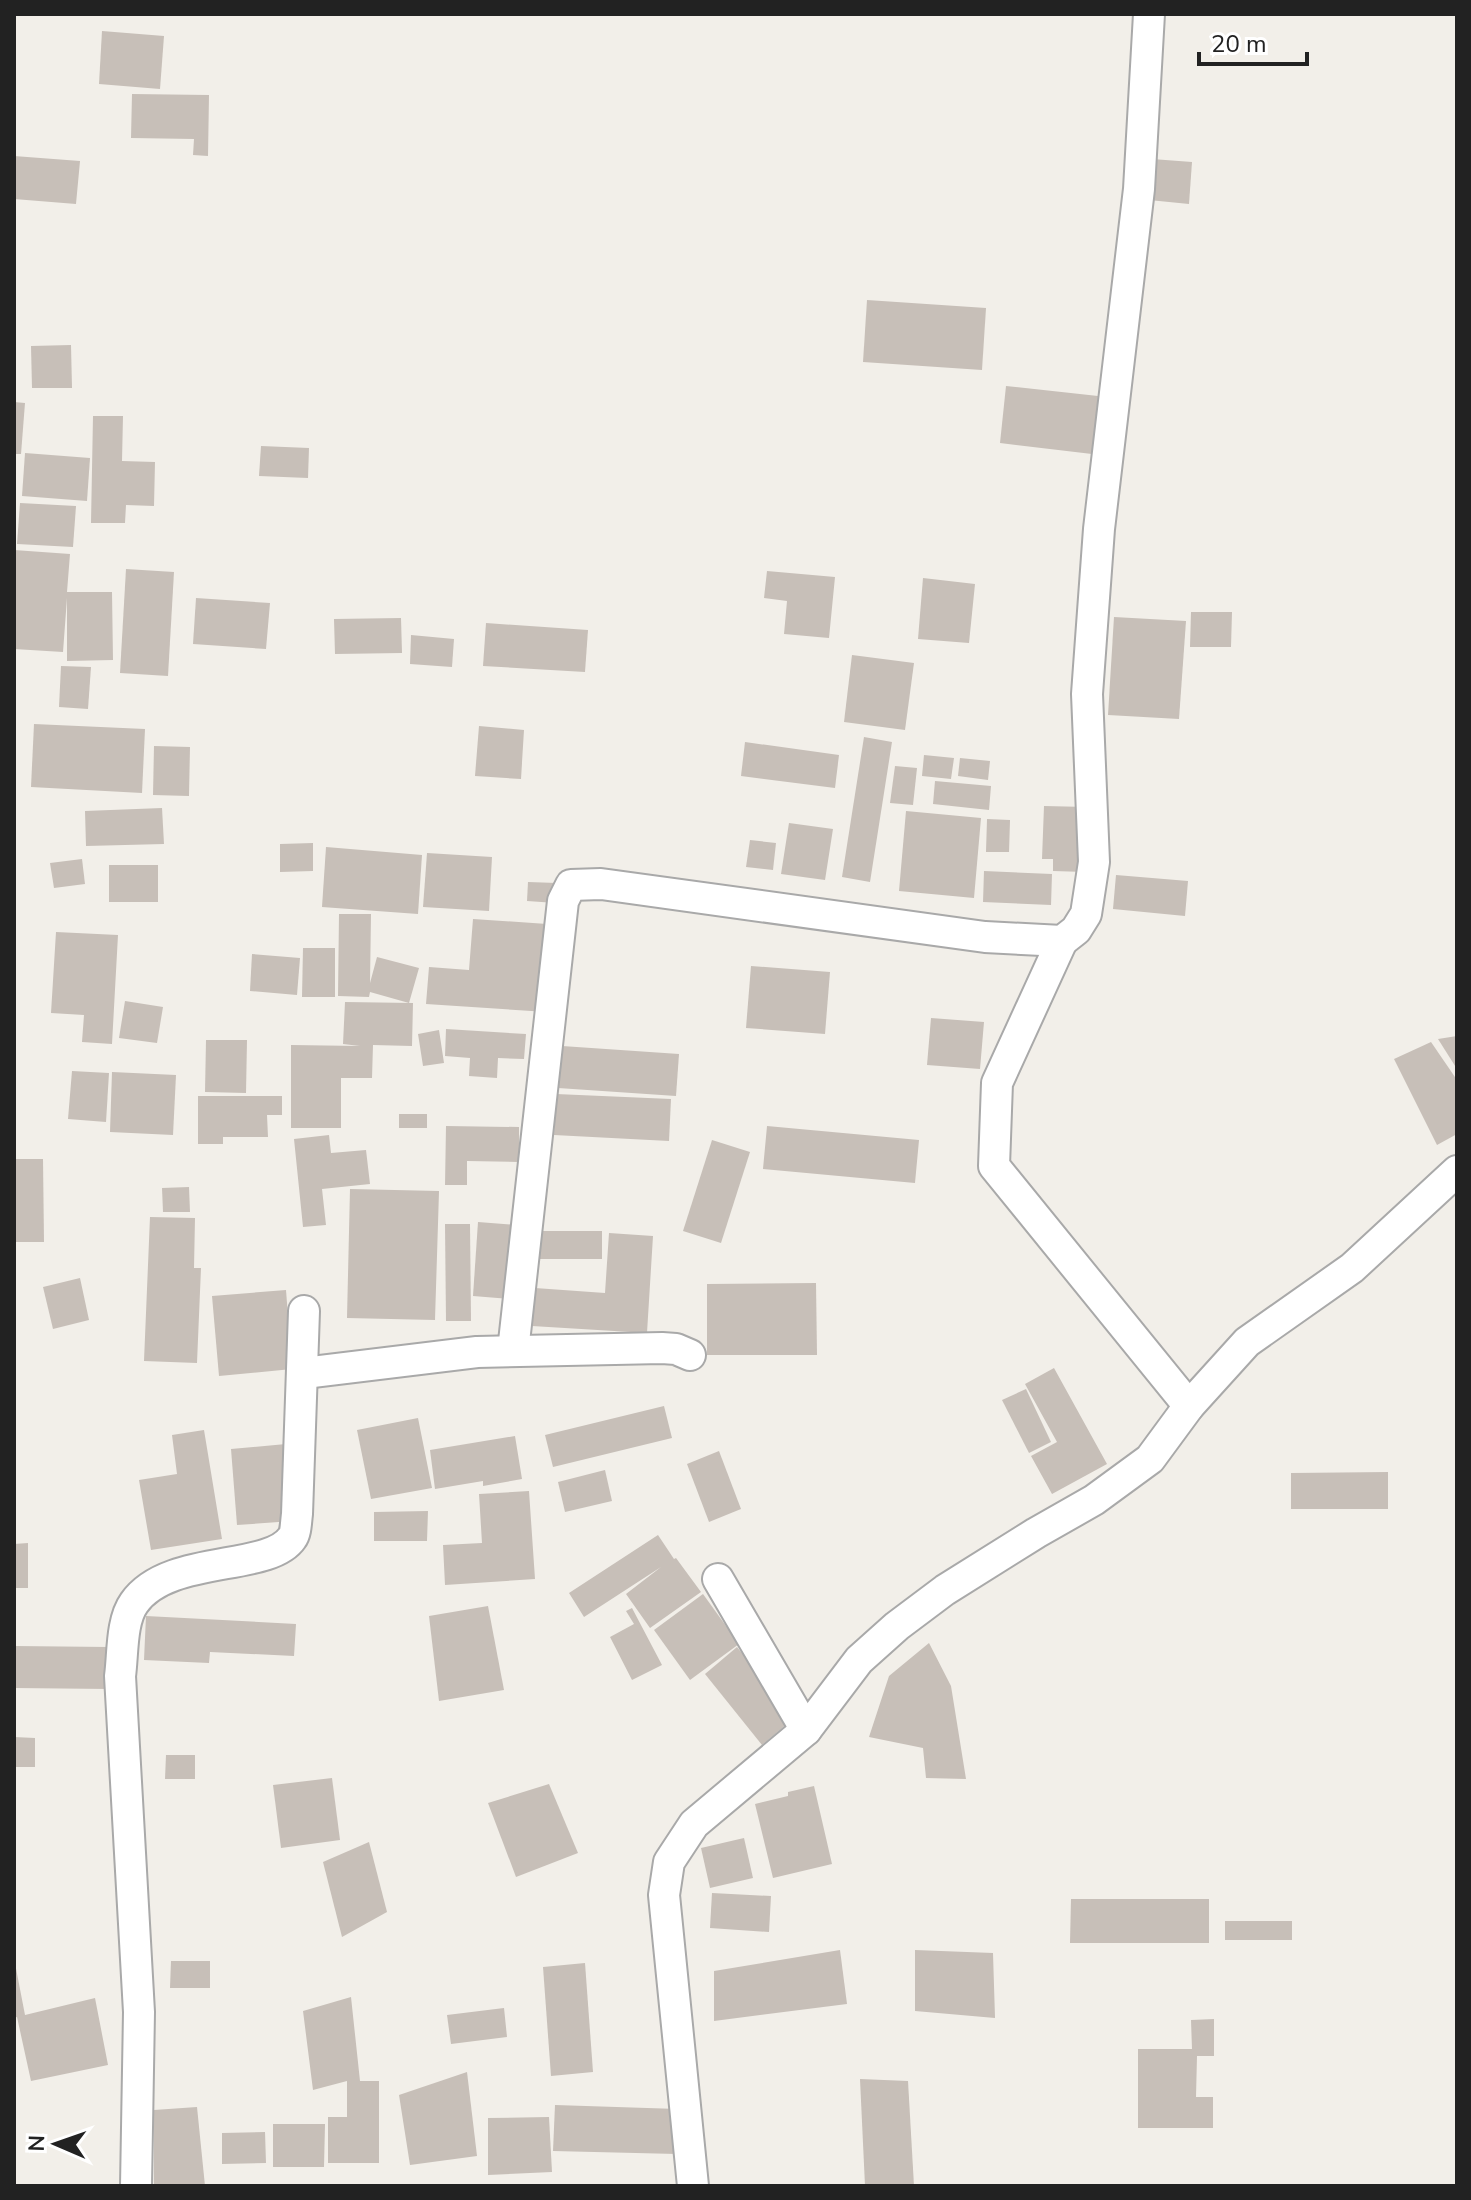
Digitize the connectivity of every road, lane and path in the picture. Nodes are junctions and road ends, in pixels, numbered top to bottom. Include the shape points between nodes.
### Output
1 (1149, 14) edge
2 (1062, 941) junction
3 (1457, 1171) edge
4 (304, 1311) dead end
5 (513, 1351) junction
6 (690, 1355) dead end
7 (304, 1373) junction
8 (1189, 1406) junction
9 (718, 1579) dead end
10 (806, 1730) junction
11 (136, 2186) edge
12 (693, 2186) edge

1 - 2 street via 1139,189 1099,529 1087,694 1094,862 1086,914
2 - 5 street via 985,937 601,884 571,885 563,901
2 - 8 street via 997,1083 994,1166
3 - 8 street via 1352,1268 1247,1342
4 - 7 street
5 - 6 street via 662,1348
5 - 7 street
7 - 11 street via 293,1538 275,1552 173,1574 132,1605 125,1630 120,1676 139,2012
8 - 10 street via 1150,1459 897,1626 859,1660
9 - 10 street
10 - 12 street via 694,1824 669,1862 664,1895

